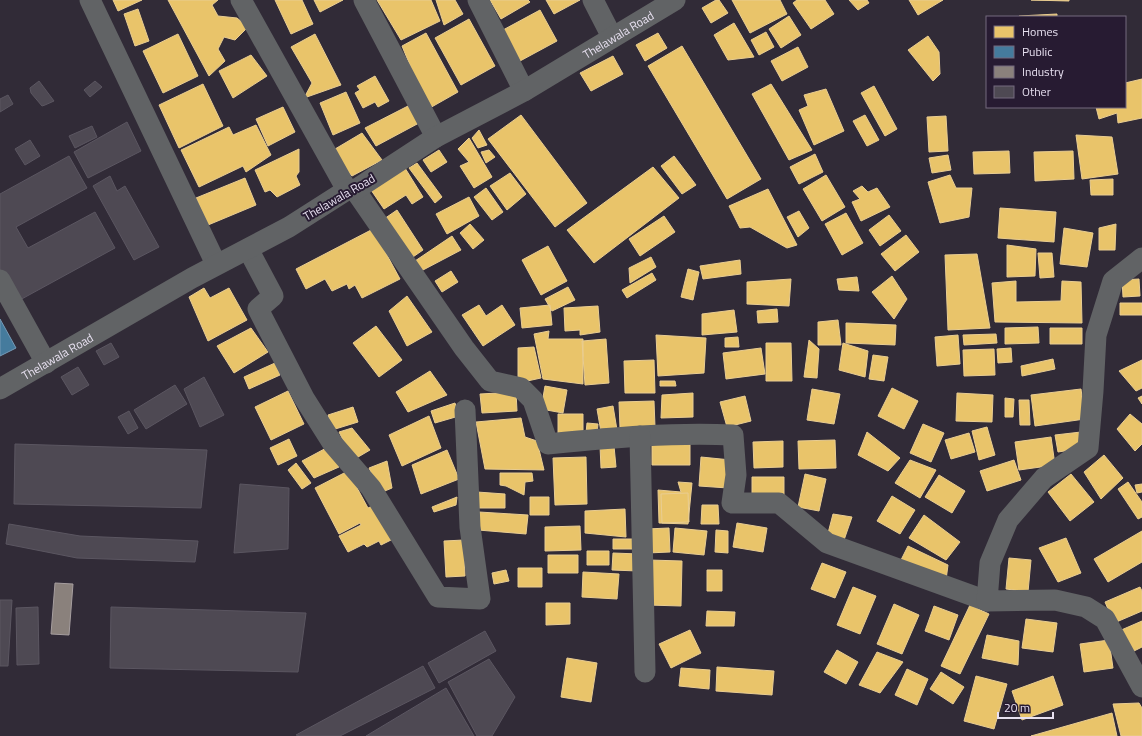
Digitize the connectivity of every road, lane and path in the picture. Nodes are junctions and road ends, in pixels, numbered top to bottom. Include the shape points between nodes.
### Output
1 (90, 0) edge
2 (241, 0) edge
3 (364, 0) edge
4 (478, 0) edge
5 (594, 0) edge
6 (675, 0) edge
7 (612, 37) junction
8 (524, 91) junction
9 (436, 137) junction
10 (351, 190) junction
11 (248, 249) junction
12 (1142, 258) edge
13 (216, 264) junction
14 (0, 280) edge
15 (46, 363) junction
16 (0, 389) edge
17 (465, 410) dead end
18 (640, 436) junction
19 (987, 601) junction
20 (645, 672) dead end
21 (1142, 688) edge

1 - 13 street
2 - 10 street
3 - 9 street
4 - 8 street
5 - 7 street
6 - 7 street, Thelawala Road
7 - 8 street, Thelawala Road
8 - 9 street, Thelawala Road
9 - 10 street, Thelawala Road
10 - 11 street, Thelawala Road
10 - 18 street via 490,381 521,388 533,400 548,444
11 - 13 street, Thelawala Road
11 - 17 street via 273,296 258,309 304,398 333,444 371,488 438,597 480,599 470,527
12 - 19 street via 1113,281 1096,335 1088,448 1044,478 1008,520 990,563
13 - 15 street, Thelawala Road
14 - 15 street
15 - 16 street, Thelawala Road
18 - 19 street via 733,434 736,475 732,503 779,503 827,543
18 - 20 street
19 - 21 street via 1055,600 1086,607 1104,619

